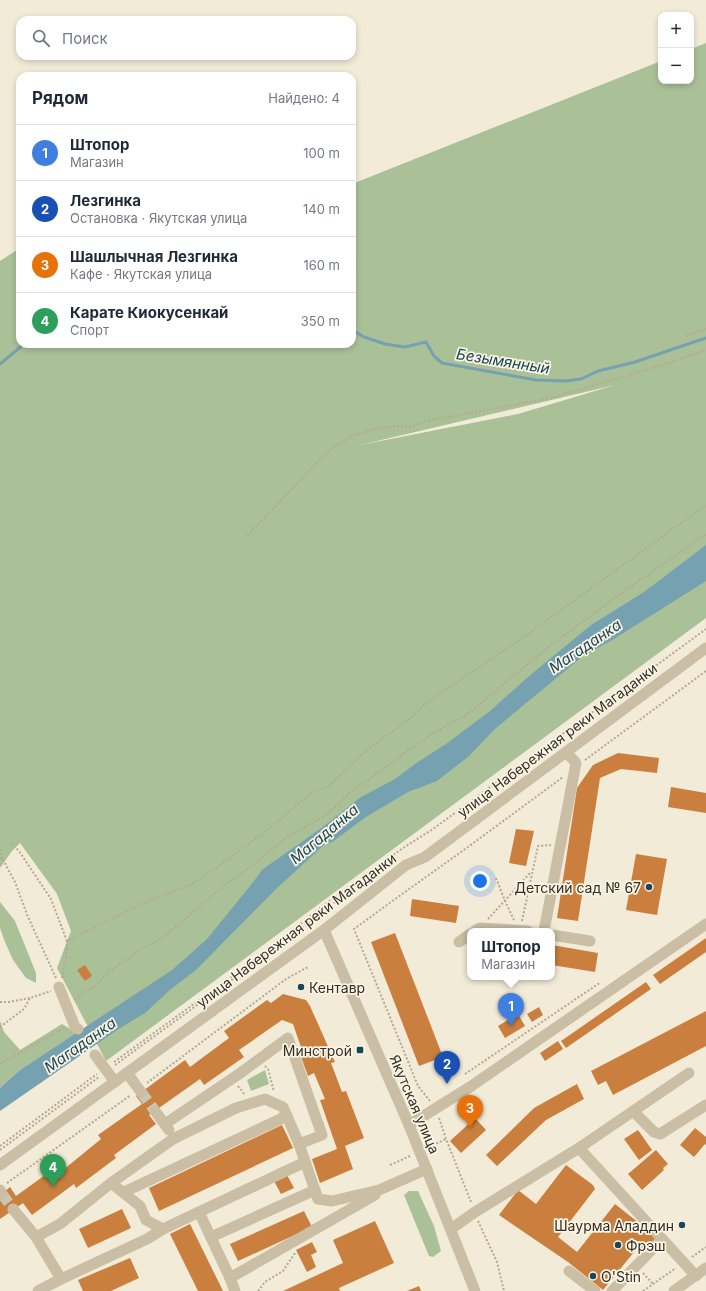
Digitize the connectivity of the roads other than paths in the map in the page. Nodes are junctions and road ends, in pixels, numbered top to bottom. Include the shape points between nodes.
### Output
1 (706, 648) edge
2 (566, 752) junction
3 (706, 924) edge
4 (545, 928) edge
5 (324, 930) junction
6 (555, 935) edge
7 (467, 936) edge
8 (590, 941) dead end
9 (458, 942) dead end
10 (59, 987) road end
11 (76, 1026) road end
12 (95, 1055) road end
13 (127, 1073) junction
14 (689, 1073) dead end
15 (115, 1082) junction
16 (140, 1090) tunnel mouth
17 (706, 1105) edge
18 (155, 1111) tunnel mouth
19 (633, 1111) junction
20 (287, 1116) junction
21 (165, 1124) junction
22 (409, 1125) junction
23 (176, 1138) junction
24 (299, 1144) junction
25 (579, 1148) junction
26 (305, 1162) junction
27 (0, 1165) edge
28 (427, 1169) junction
29 (397, 1182) junction
30 (111, 1183) junction
31 (315, 1190) junction
32 (124, 1192) junction
33 (13, 1209) tunnel mouth
34 (199, 1212) junction
35 (163, 1229) junction
36 (451, 1229) junction
37 (36, 1237) junction
38 (210, 1237) junction
39 (662, 1239) junction
40 (706, 1269) edge
41 (569, 1271) dead end
42 (696, 1276) junction
43 (230, 1278) junction
44 (61, 1279) junction
45 (38, 1291) edge
46 (235, 1291) edge
47 (475, 1291) edge
48 (595, 1291) edge
49 (612, 1291) edge
50 (674, 1291) edge

1 - 2 street, улица Набережная реки Магаданки
2 - 4 street via 576,763
2 - 5 street, улица Набережная реки Магаданки via 425,857 406,865
3 - 22 street via 470,1087
5 - 13 street, улица Набережная реки Магаданки
5 - 22 street, Якутская улица
6 - 8 street
7 - 9 street
10 - 11 street
12 - 15 street
13 - 15 street, улица Набережная реки Магаданки
13 - 16 street
14 - 19 street
15 - 27 street, улица Набережная реки Магаданки
17 - 19 street via 660,1134 654,1132
18 - 21 street
19 - 25 street
20 - 23 street via 282,1107 265,1099 236,1108
20 - 24 street
20 - 32 street
21 - 23 street
21 - 24 street via 288,1038 322,1136
22 - 28 street, Якутская улица
23 - 30 street
24 - 26 street
25 - 36 street via 474,1212
25 - 39 street
26 - 31 street
26 - 34 street
28 - 29 street
28 - 36 street, Якутская улица
29 - 31 street via 379,1190 332,1201 318,1199
29 - 43 street
30 - 32 street
30 - 37 street via 60,1224
31 - 38 street
32 - 35 street via 140,1206 146,1220
33 - 37 street
34 - 35 street
34 - 38 street
35 - 44 street
36 - 47 street, Якутская улица
37 - 44 street
38 - 43 street
39 - 42 street
39 - 49 street
40 - 42 street
41 - 48 street
42 - 50 street
43 - 46 street
44 - 45 street

